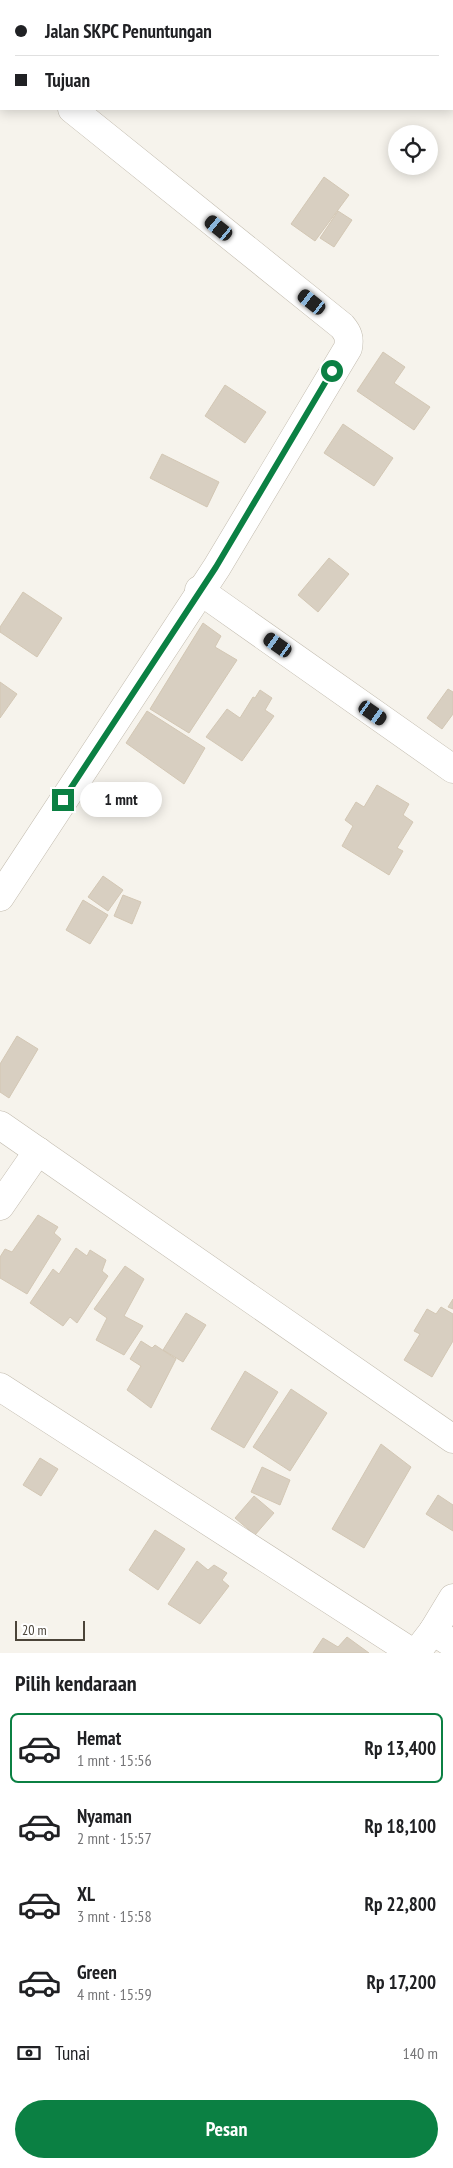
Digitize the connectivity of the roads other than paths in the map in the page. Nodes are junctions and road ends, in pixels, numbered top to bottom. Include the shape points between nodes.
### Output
1 (73, 110) edge
2 (199, 590) junction
3 (453, 769) edge
4 (0, 897) edge
5 (0, 1125) edge
6 (38, 1151) junction
7 (0, 1206) edge
8 (0, 1387) edge
9 (453, 1440) edge
10 (453, 1598) edge
11 (443, 1637) edge
12 (415, 1653) edge

1 - 2 street via 348,332 348,348
2 - 3 street
2 - 4 street
5 - 6 street
6 - 7 street
6 - 9 street
8 - 12 street
10 - 11 street
11 - 12 street

